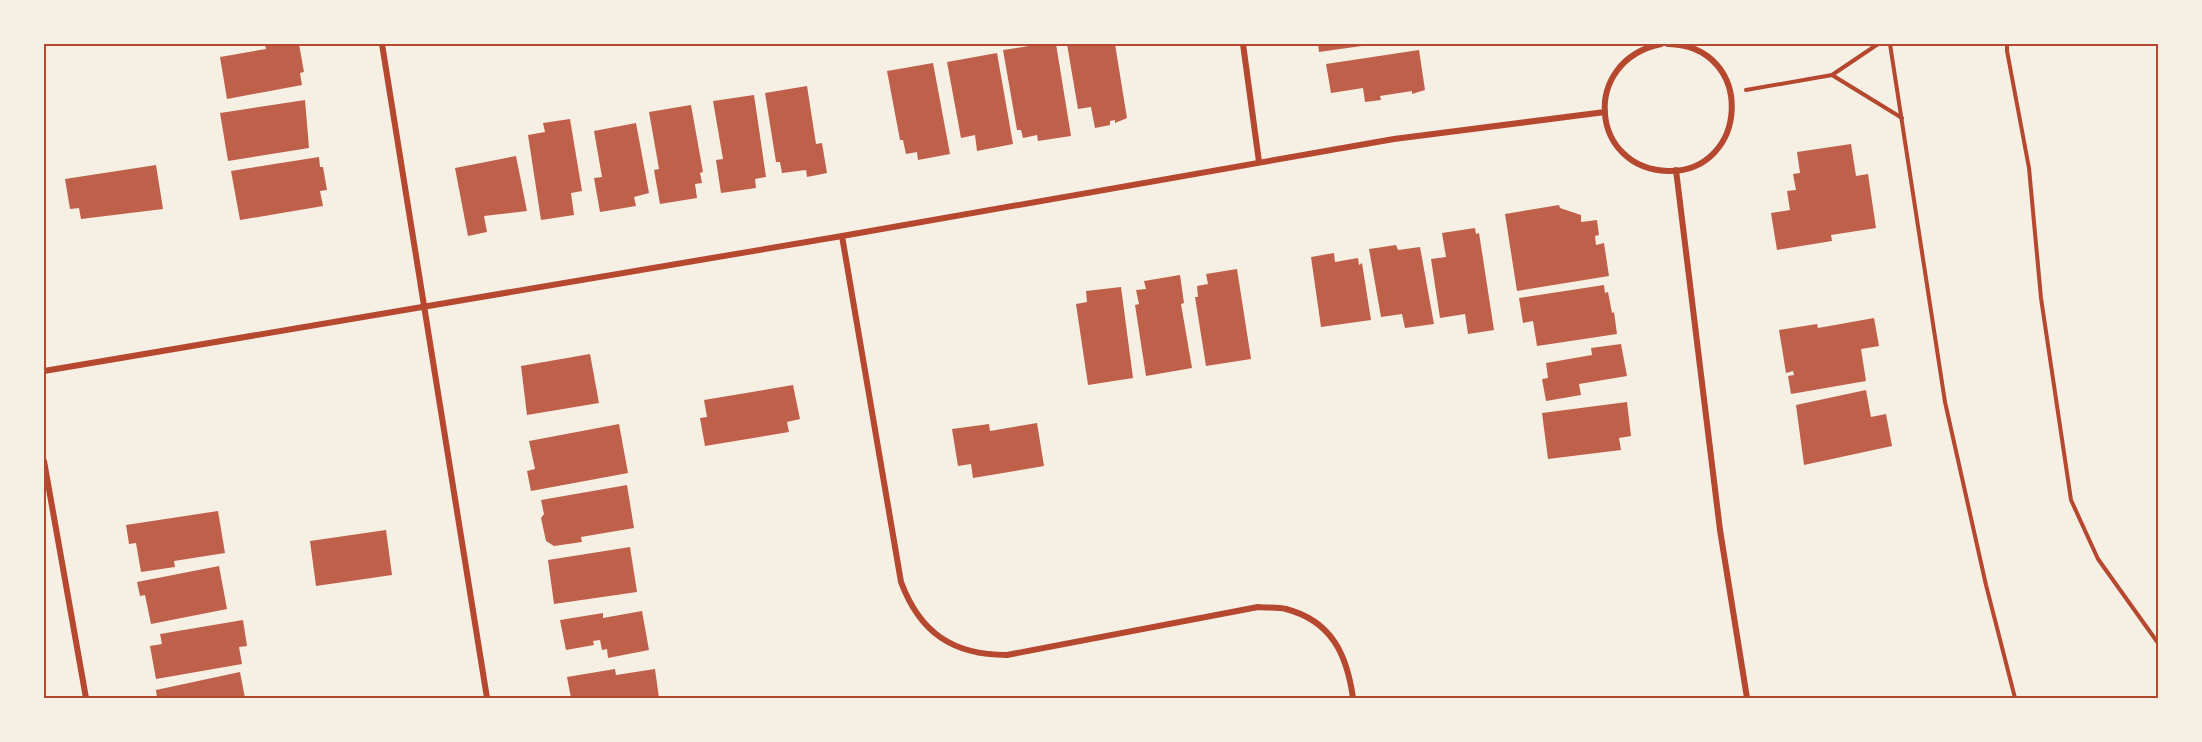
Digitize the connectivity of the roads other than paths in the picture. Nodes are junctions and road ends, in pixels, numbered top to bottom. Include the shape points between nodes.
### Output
1 (382, 44) edge
2 (1243, 44) edge
3 (1661, 44) edge
4 (1668, 44) edge
5 (1605, 112) junction
6 (1259, 162) junction
7 (1676, 170) junction
8 (842, 236) junction
9 (424, 307) junction
10 (44, 371) edge
11 (44, 461) edge
12 (86, 699) edge
13 (487, 699) edge
14 (1353, 699) edge
15 (1747, 699) edge

1 - 9 street
2 - 6 street
3 - 5 street via 1647,46 1622,63 1607,89
4 - 7 street via 1695,49 1709,57 1721,70 1732,101 1732,119 1716,150 1702,161
5 - 6 street via 1394,139
5 - 7 street via 1611,135 1621,150 1651,169
6 - 8 street
7 - 15 street via 1720,530
8 - 9 street
8 - 14 street via 901,582 908,601 933,632 967,651 1007,656 1258,607 1285,609 1309,618 1329,634 1344,656
9 - 10 street
9 - 13 street
11 - 12 street

